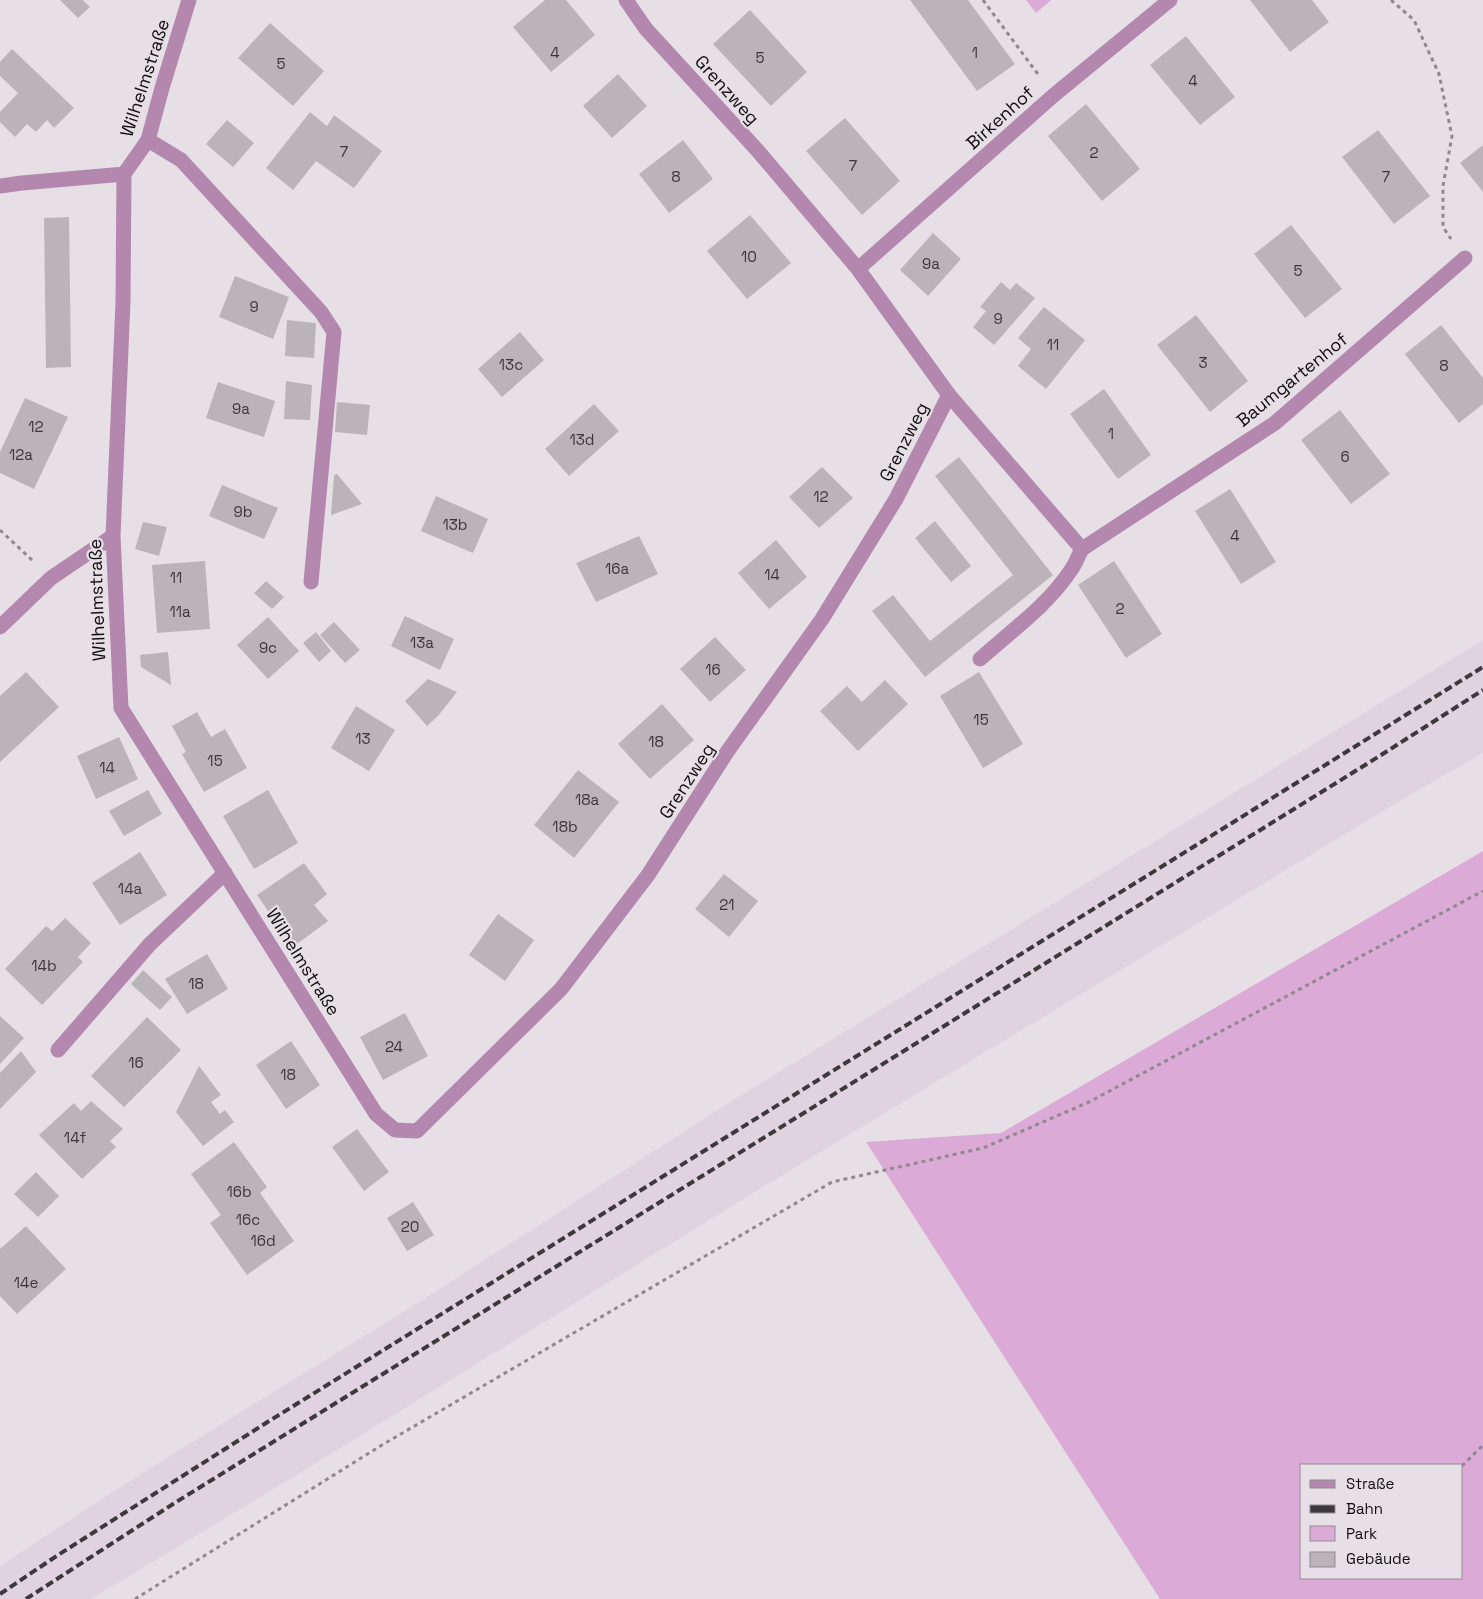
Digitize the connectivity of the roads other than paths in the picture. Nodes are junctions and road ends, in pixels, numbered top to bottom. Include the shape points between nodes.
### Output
1 (189, 0) edge
2 (626, 0) edge
3 (1170, 0) edge
4 (148, 140) junction
5 (124, 174) junction
6 (0, 186) edge
7 (1465, 258) road end
8 (858, 269) junction
9 (949, 395) junction
10 (113, 536) junction
11 (1082, 549) junction
12 (310, 582) dead end
13 (0, 627) edge
14 (980, 659) dead end
15 (225, 873) junction
16 (58, 1050) dead end
17 (395, 1130) joint

1 - 4 street, Wilhelmstraße
2 - 8 street, Grenzweg via 646,29 758,151
3 - 8 street, Birkenhof via 1054,96
4 - 5 street, Wilhelmstraße
4 - 12 street via 181,160 321,312 334,332
5 - 6 street
5 - 10 street, Wilhelmstraße via 123,302
7 - 11 street, Baumgartenhof via 1275,423
8 - 9 street, Grenzweg
9 - 11 street, Grenzweg
9 - 17 street, Grenzweg via 896,499 843,586 727,752 648,875 561,989 417,1131
10 - 13 street via 51,578
10 - 15 street, Wilhelmstraße via 121,708
11 - 14 street via 1060,585
15 - 16 street via 150,944
15 - 17 street, Wilhelmstraße via 376,1114

